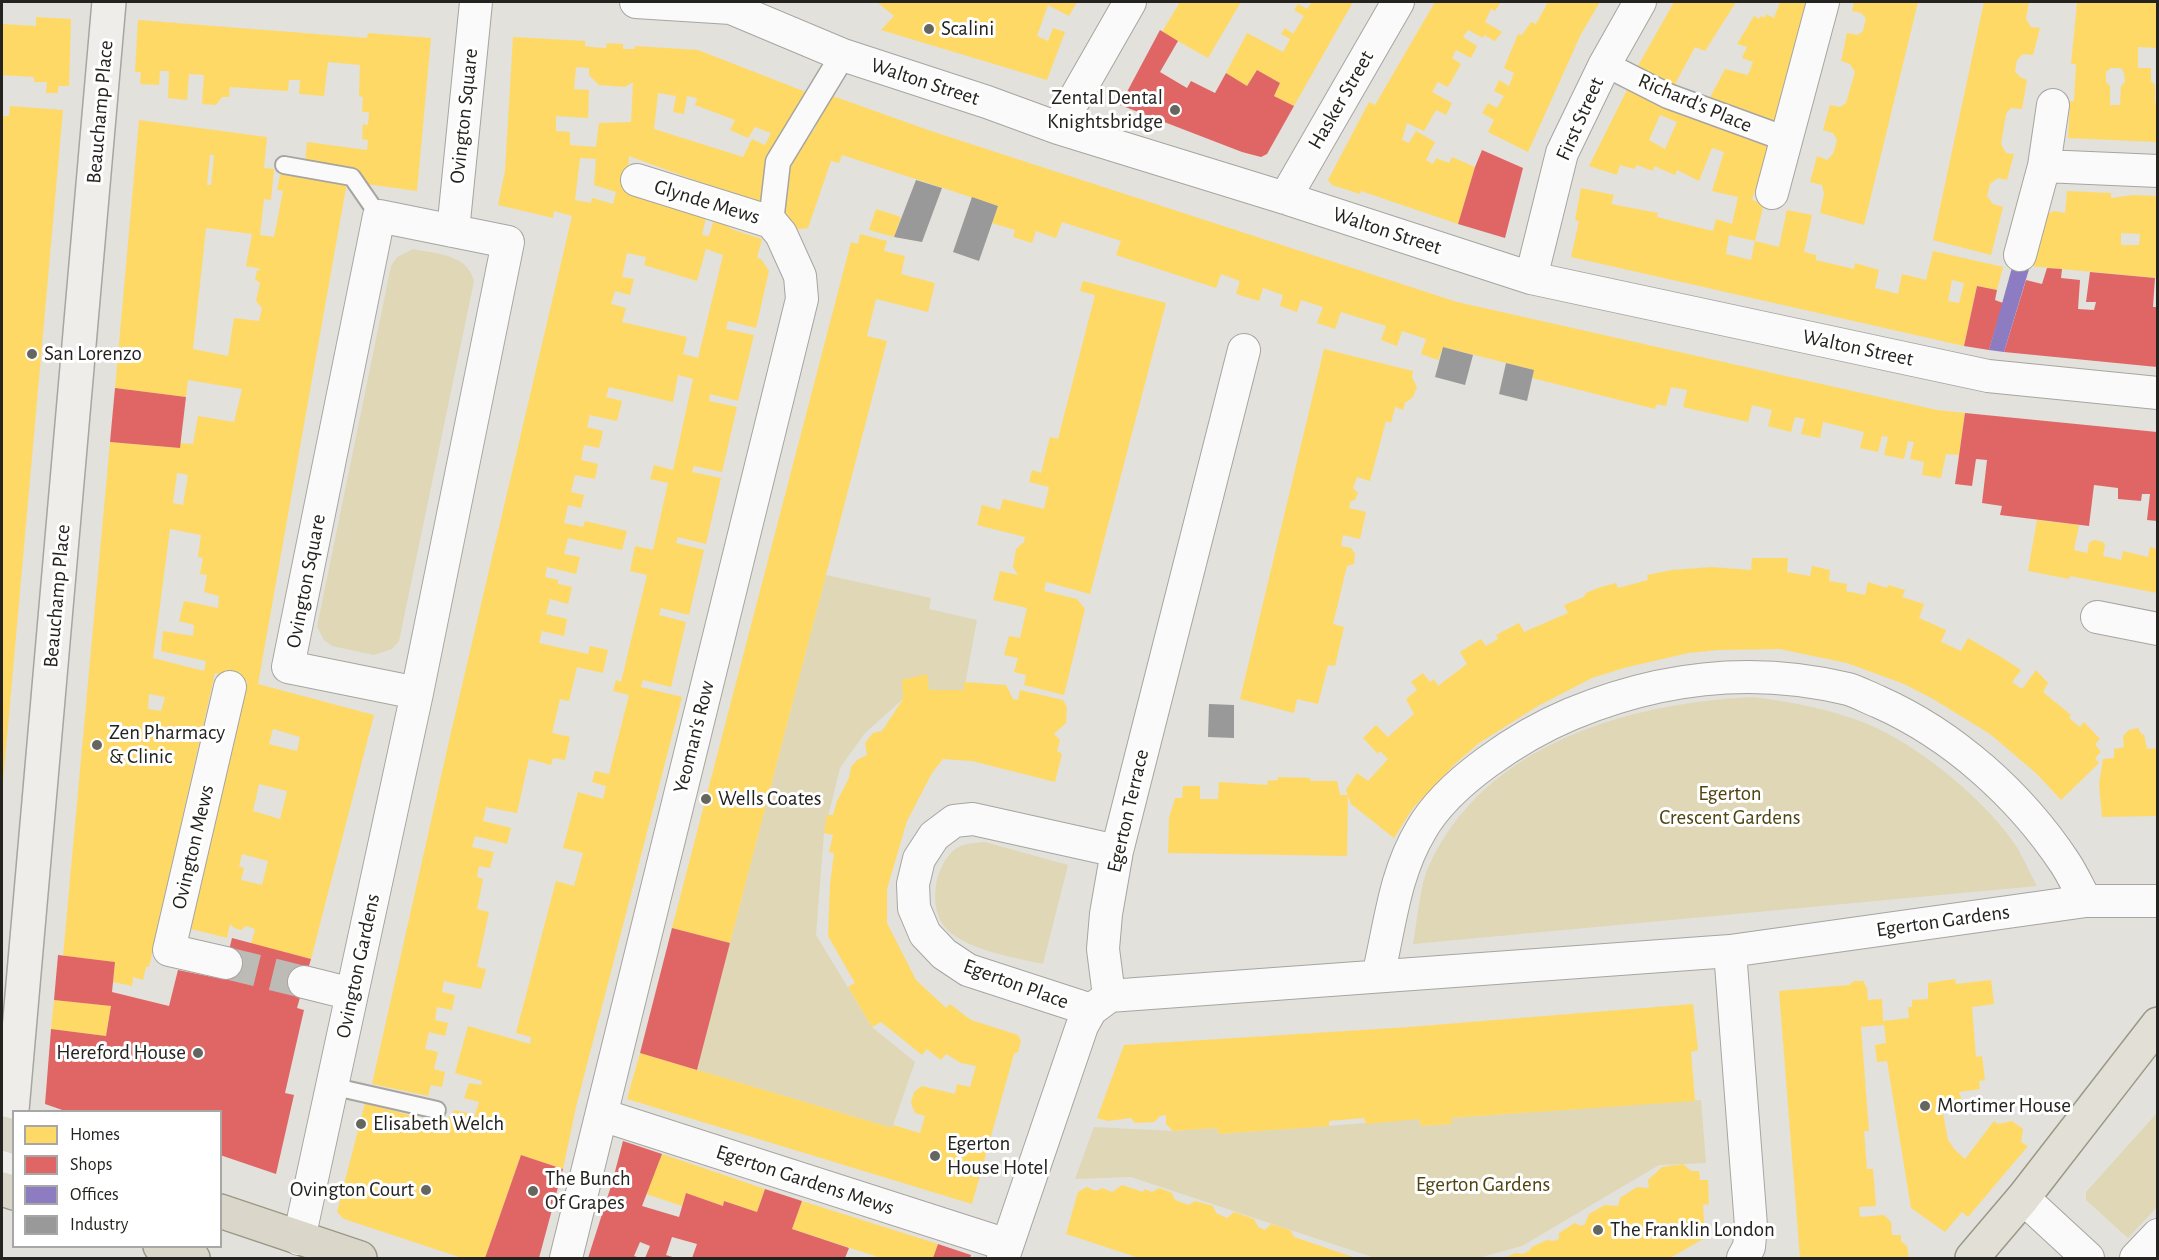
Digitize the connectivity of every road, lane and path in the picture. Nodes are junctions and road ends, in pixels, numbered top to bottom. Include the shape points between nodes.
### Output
1 (109, 2) edge
2 (476, 2) edge
3 (636, 2) edge
4 (1130, 2) edge
5 (1398, 2) edge
6 (1640, 2) edge
7 (1823, 2) edge
8 (734, 5) edge
9 (843, 55) junction
10 (1605, 64) junction
11 (2053, 105) dead end
12 (1058, 128) junction
13 (1786, 139) junction
14 (284, 165) dead end
15 (2043, 166) junction
16 (2157, 171) edge
17 (637, 180) dead end
18 (1772, 193) dead end
19 (1285, 198) junction
20 (379, 216) junction
21 (771, 222) junction
22 (453, 231) junction
23 (2020, 255) dead end
24 (1531, 278) junction
25 (1244, 350) dead end
26 (2157, 393) edge
27 (2097, 617) dead end
28 (2157, 629) edge
29 (230, 687) dead end
30 (417, 693) junction
31 (1117, 851) junction
32 (2086, 901) junction
33 (2157, 901) edge
34 (1730, 951) junction
35 (226, 963) tunnel mouth
36 (1378, 976) junction
37 (304, 982) tunnel mouth
38 (352, 994) junction
39 (1100, 1003) junction
40 (2157, 1024) edge
41 (332, 1086) junction
42 (437, 1110) dead end
43 (602, 1115) junction
44 (8, 1135) edge
45 (7, 1191) edge
46 (2023, 1198) junction
47 (222, 1212) edge
48 (2157, 1235) edge
49 (299, 1239) junction
50 (166, 1248) edge
51 (1006, 1255) edge
52 (193, 1258) edge
53 (360, 1258) edge
54 (566, 1258) edge
55 (1743, 1258) edge
56 (1972, 1258) edge
57 (2088, 1258) edge
58 (2136, 1258) edge

1 - 44 main road, Beauchamp Place
2 - 22 street, Ovington Square
3 - 8 street, Walton Street
4 - 12 street
5 - 19 street, Hasker Street
6 - 10 street, First Street
7 - 13 street
8 - 9 street, Walton Street
9 - 12 street, Walton Street
9 - 21 street, Glynde Mews via 778,162
10 - 13 street, Richard's Place via 1668,96
10 - 24 street, First Street via 1562,153
11 - 15 street
12 - 19 street, Walton Street
13 - 18 street
14 - 20 lane via 352,177
15 - 16 street
15 - 23 street
17 - 21 street, Glynde Mews
19 - 24 street, Walton Street
20 - 22 street
20 - 30 street, Ovington Square via 288,667
21 - 43 street, Yeoman's Row via 781,234 800,276 802,299
22 - 30 street via 508,242
24 - 26 street, Walton Street via 1988,376
25 - 31 street, Egerton Terrace
27 - 28 street
29 - 35 street, Ovington Mews via 169,950
30 - 38 street, Ovington Gardens
31 - 39 street, Egerton Terrace via 1106,914
31 - 39 street, Egerton Place via 973,819 954,821 934,836 919,859 913,884 914,909 925,934 944,954 968,970
32 - 33 street, Egerton Gardens
32 - 34 street, Egerton Gardens
32 - 36 street via 2067,865 2002,788 1963,753 1906,714 1850,690 1785,677 1729,676 1651,687 1602,702 1555,721 1467,778 1444,798 1421,829 1405,863 1394,896
34 - 36 street, Egerton Gardens
34 - 55 street via 1752,1226 1749,1248
36 - 39 street, Egerton Gardens
37 - 38 street
38 - 41 street, Ovington Gardens
39 - 51 street via 1082,1026
40 - 46 main road
41 - 42 lane
41 - 49 street, Ovington Gardens
43 - 51 street, Egerton Gardens Mews
43 - 54 street, Yeoman's Row
44 - 45 main road, Beauchamp Place
46 - 56 main road
46 - 57 street
47 - 49 highway
48 - 58 street
49 - 53 highway
50 - 52 highway

